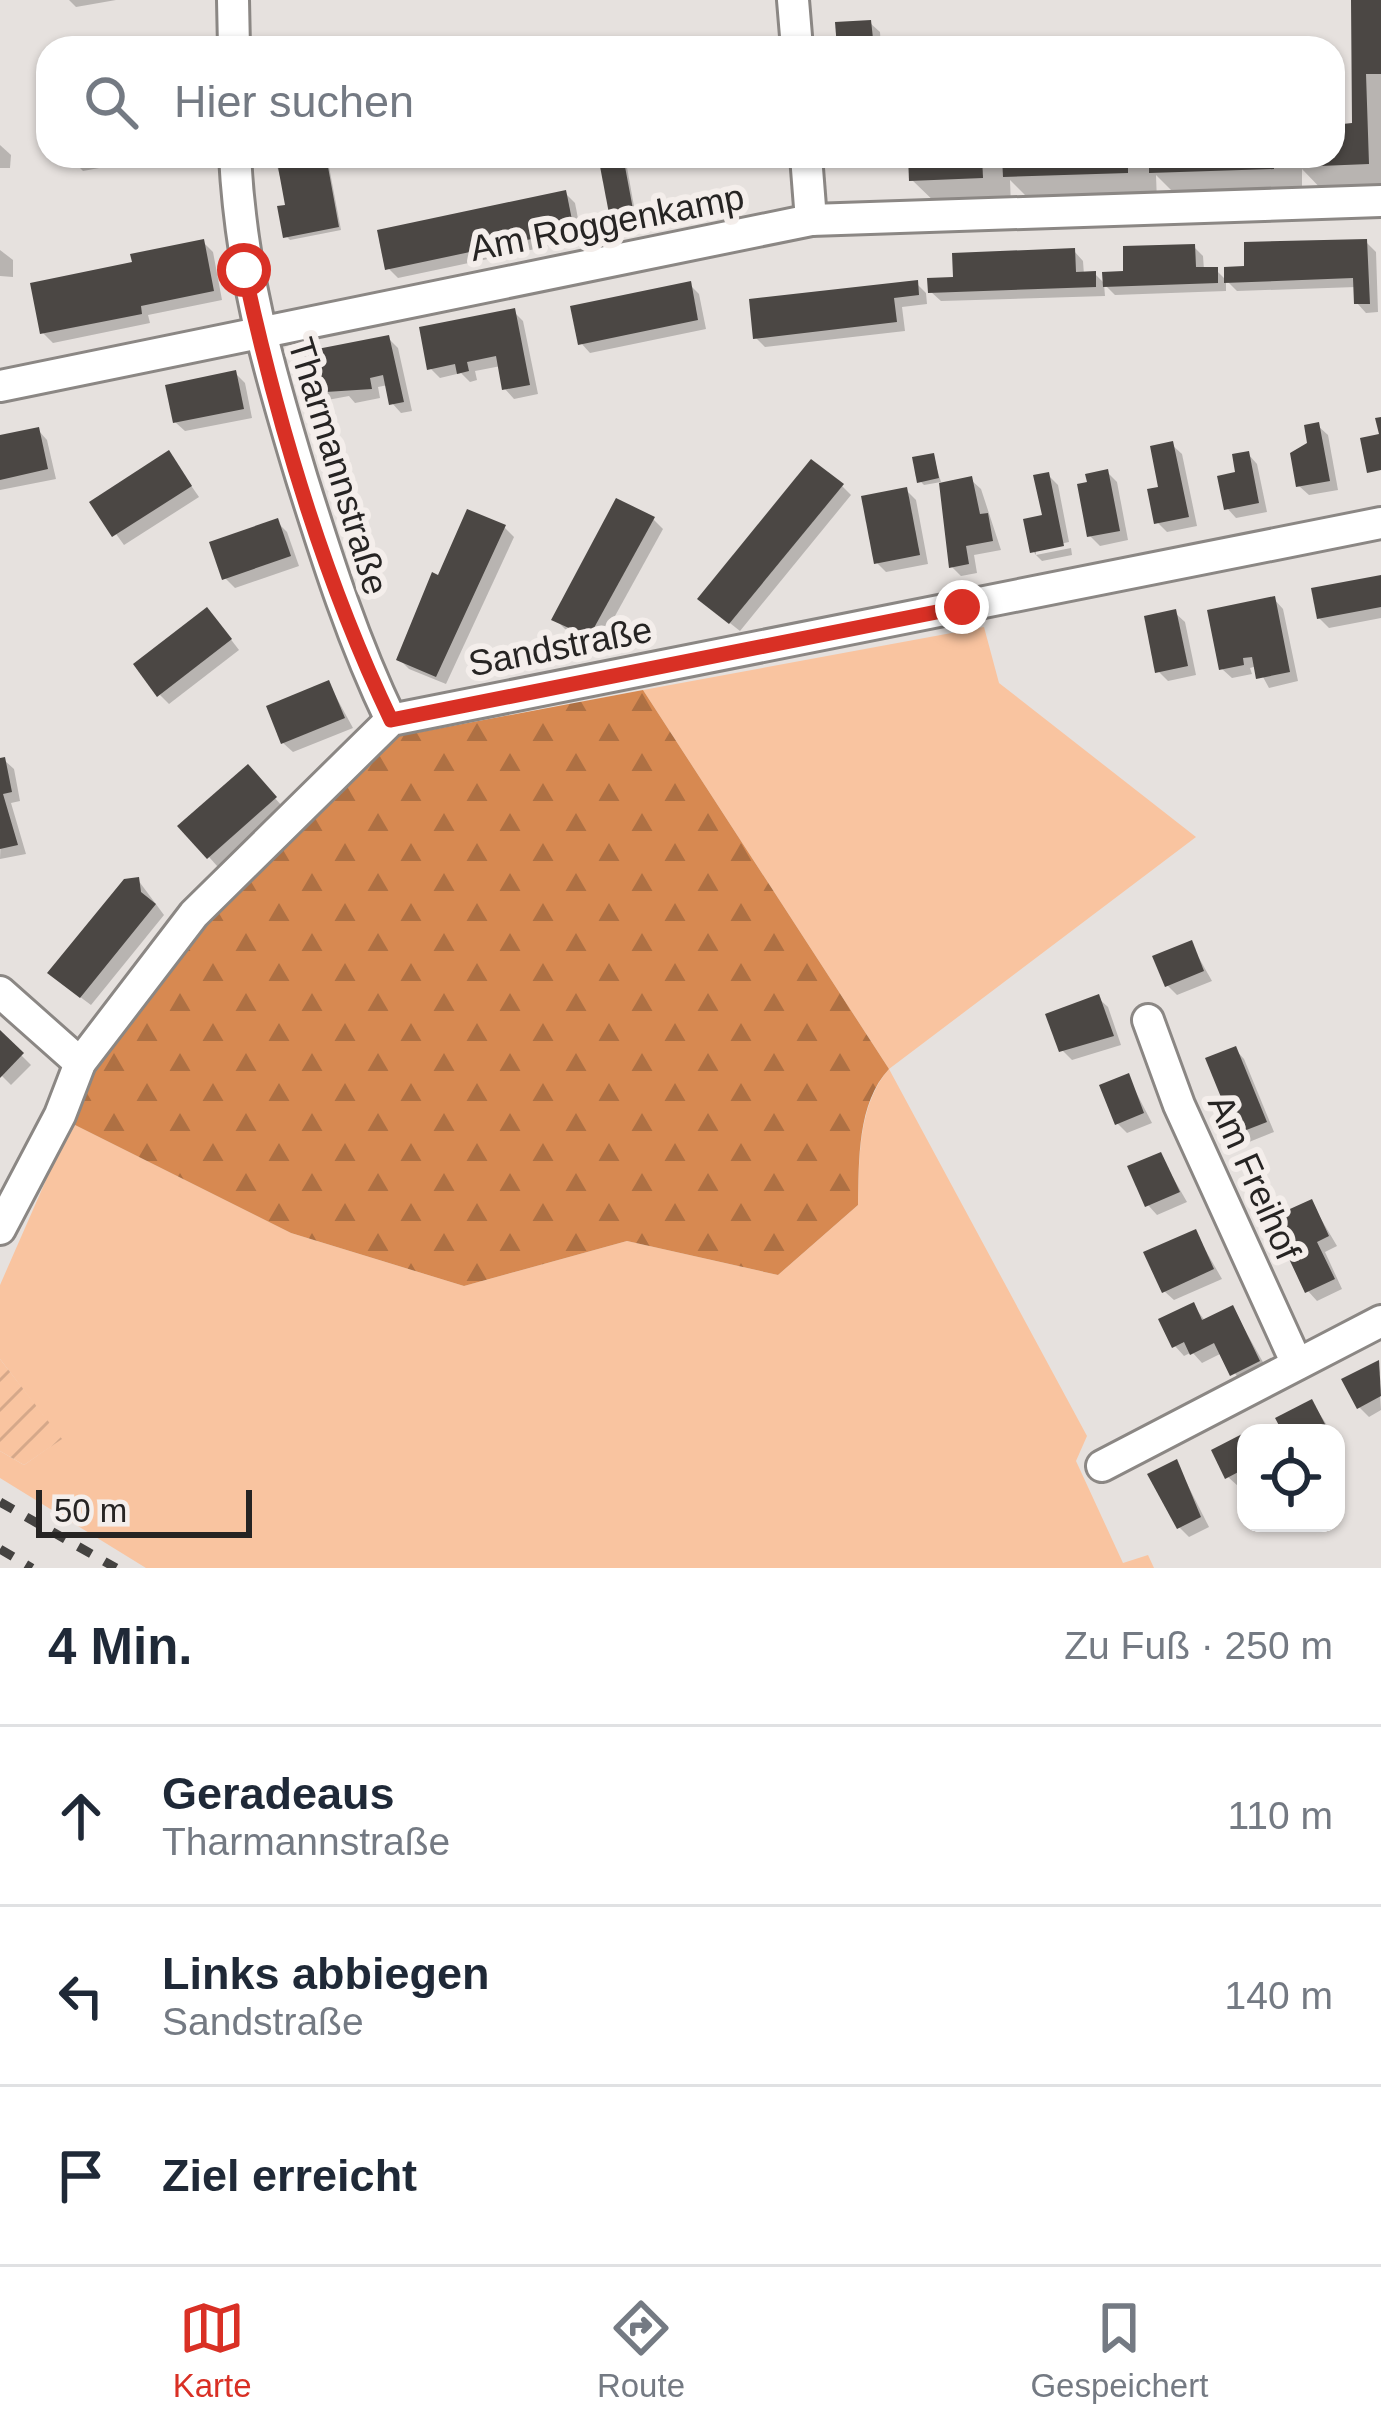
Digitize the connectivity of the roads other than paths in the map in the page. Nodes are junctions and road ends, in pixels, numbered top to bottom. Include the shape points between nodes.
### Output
1 (233, 0) edge
2 (793, 0) edge
3 (234, 36) edge
4 (796, 36) edge
5 (237, 168) edge
6 (807, 168) edge
7 (1381, 201) edge
8 (811, 220) junction
9 (257, 331) junction
10 (0, 386) edge
11 (1381, 523) edge
12 (391, 720) junction
13 (0, 992) edge
14 (1148, 1020) dead end
15 (80, 1063) junction
16 (0, 1229) edge
17 (1381, 1321) edge
18 (1297, 1364) junction
19 (1102, 1466) dead end

1 - 3 street
2 - 4 street
5 - 9 street, Tharmannstraße
6 - 8 street
7 - 8 street, Am Roggenkamp
8 - 9 street, Am Roggenkamp
9 - 10 street, Am Roggenkamp
9 - 12 street, Tharmannstraße via 349,633
11 - 12 street, Sandstraße
12 - 15 street via 194,914
13 - 15 street
14 - 18 street, Am Freihof
15 - 16 street
17 - 18 street
18 - 19 street

